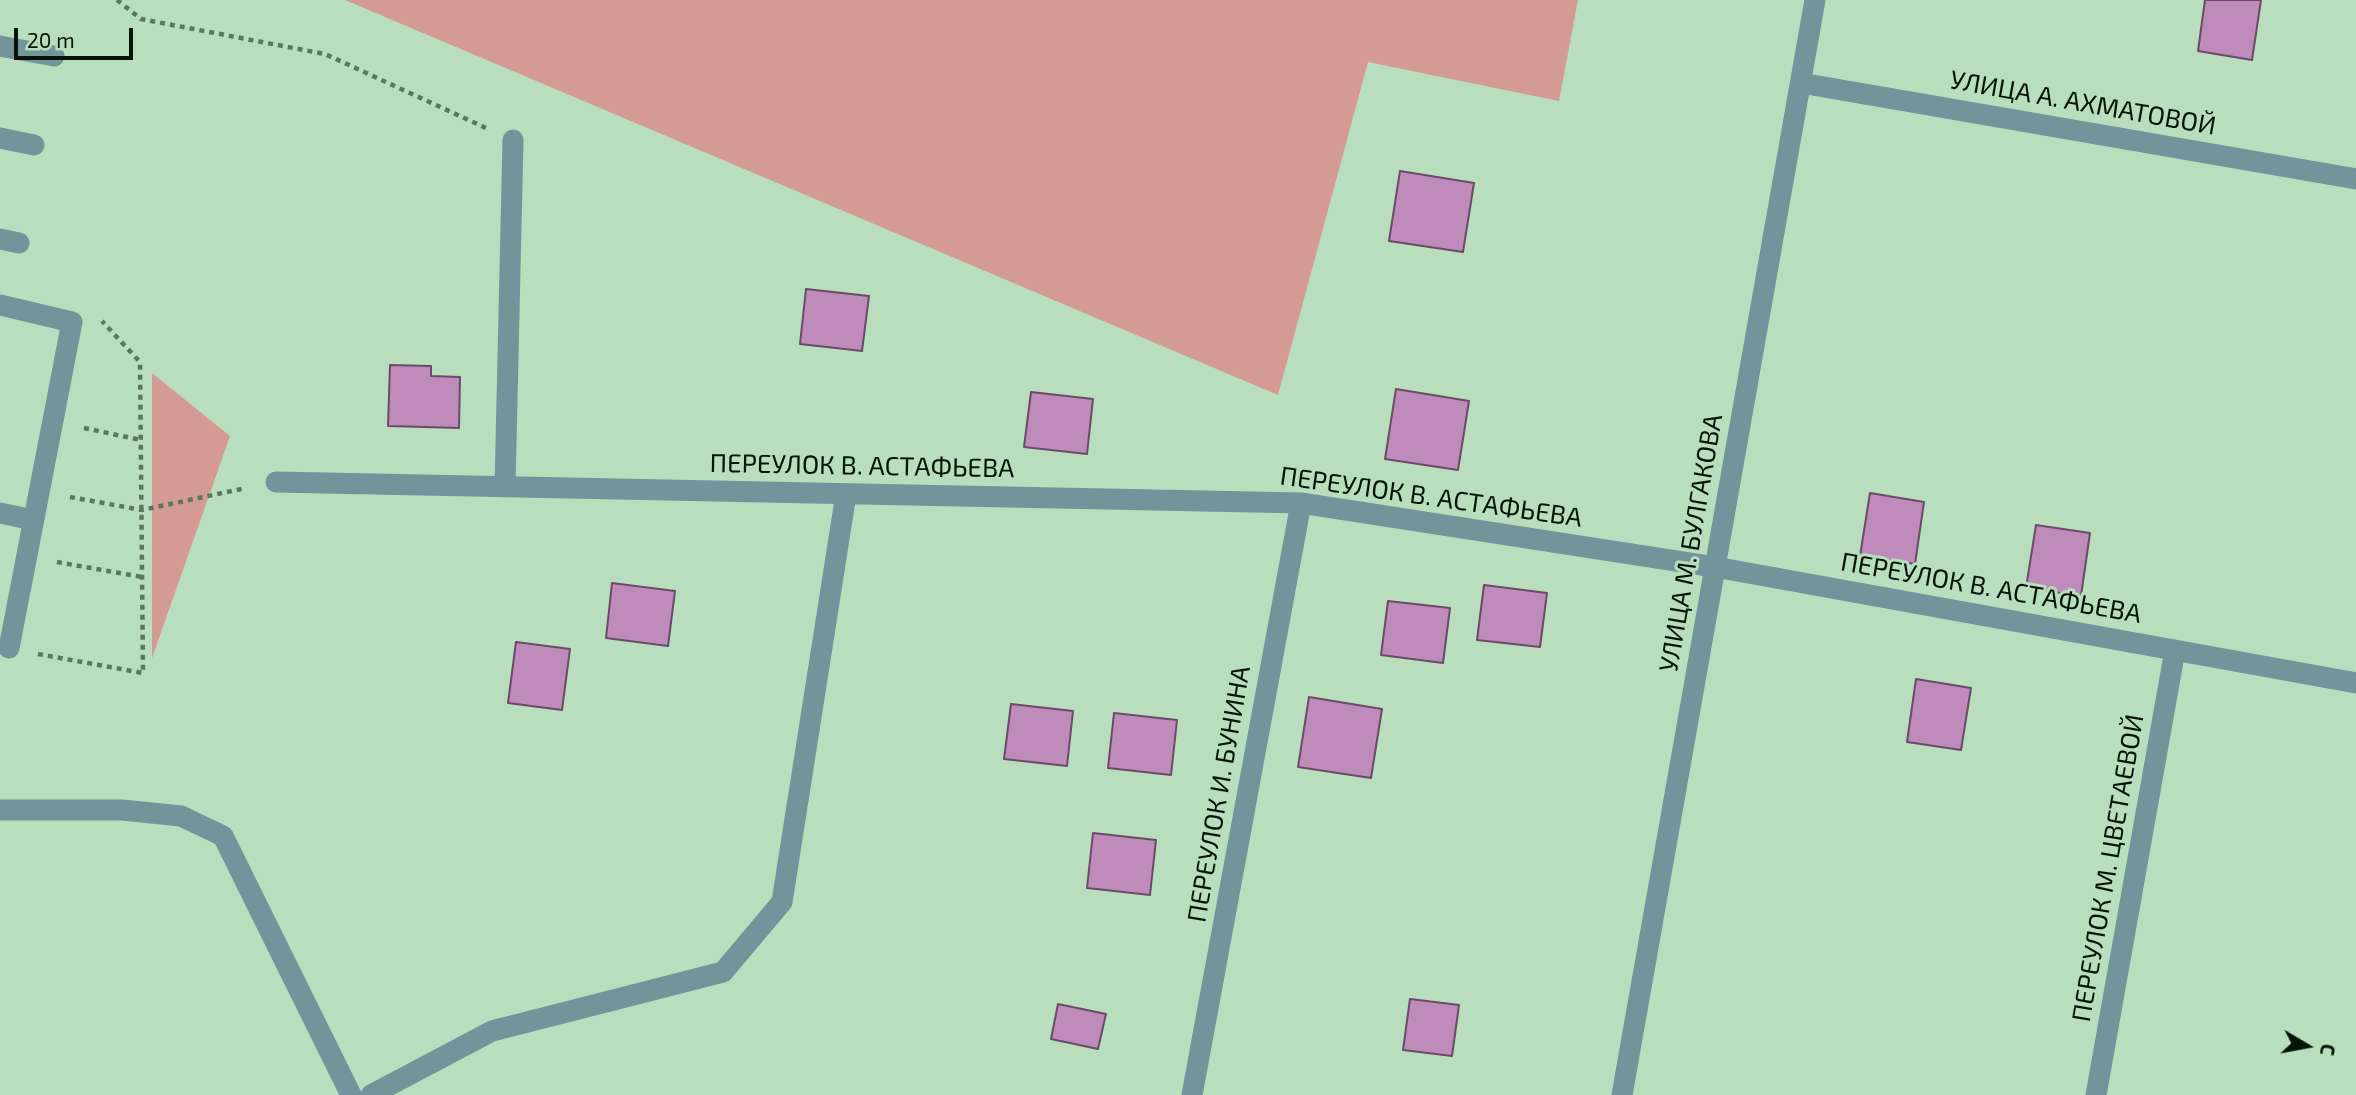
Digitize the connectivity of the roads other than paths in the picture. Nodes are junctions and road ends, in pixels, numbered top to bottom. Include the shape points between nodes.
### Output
1 (1815, 0) edge
2 (0, 46) edge
3 (54, 56) dead end
4 (1801, 83) junction
5 (0, 138) edge
6 (513, 140) road end
7 (34, 145) dead end
8 (2356, 179) edge
9 (0, 305) edge
10 (276, 482) road end
11 (505, 486) junction
12 (846, 494) junction
13 (1301, 503) junction
14 (0, 513) edge
15 (33, 520) junction
16 (1715, 567) junction
17 (9, 649) road end
18 (2175, 650) junction
19 (2356, 683) edge
20 (0, 810) edge
21 (351, 1095) edge
22 (371, 1095) edge
23 (1192, 1095) edge
24 (1622, 1095) edge
25 (2096, 1095) edge

1 - 4 street, УЛИЦА М. БУЛГАКОВА
2 - 3 street
4 - 8 street, УЛИЦА А. АХМАТОВОЙ
4 - 16 street, УЛИЦА М. БУЛГАКОВА
5 - 7 street
6 - 11 street
9 - 15 street via 72,322
10 - 11 street, ПЕРЕУЛОК В. АСТАФЬЕВА
11 - 12 street, ПЕРЕУЛОК В. АСТАФЬЕВА
12 - 13 street, ПЕРЕУЛОК В. АСТАФЬЕВА
12 - 22 street via 782,902 723,972 492,1031
13 - 16 street, ПЕРЕУЛОК В. АСТАФЬЕВА
13 - 23 street, ПЕРЕУЛОК И. БУНИНА
14 - 15 street
15 - 17 street
16 - 18 street, ПЕРЕУЛОК В. АСТАФЬЕВА
16 - 24 street, УЛИЦА М. БУЛГАКОВА
18 - 19 street, ПЕРЕУЛОК В. АСТАФЬЕВА
18 - 25 street, ПЕРЕУЛОК М. ЦВЕТАЕВОЙ
20 - 21 street via 122,810 181,816 223,835

